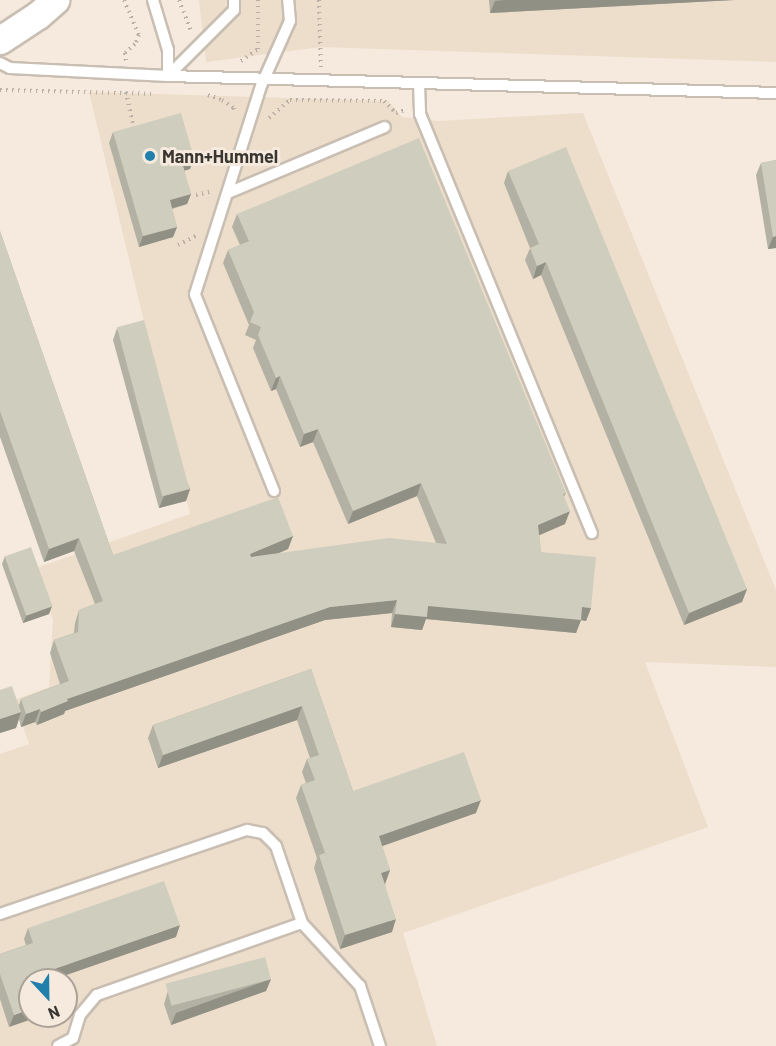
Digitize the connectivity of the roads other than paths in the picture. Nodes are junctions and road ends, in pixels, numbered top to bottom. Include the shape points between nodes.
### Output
1 (55, 0) edge
2 (153, 0) edge
3 (234, 0) edge
4 (288, 0) edge
5 (0, 40) edge
6 (0, 63) edge
7 (168, 76) junction
8 (265, 79) junction
9 (419, 83) junction
10 (776, 93) edge
11 (385, 127) dead end
12 (228, 192) junction
13 (274, 491) dead end
14 (592, 533) dead end
15 (0, 914) edge
16 (302, 923) junction
17 (58, 1046) edge
18 (380, 1046) edge

1 - 5 street
2 - 7 lane via 165,31
3 - 7 lane via 234,10
4 - 8 lane via 290,21
6 - 7 lane via 10,68
7 - 8 lane
8 - 9 lane
8 - 12 lane
9 - 10 lane
9 - 14 lane via 420,114
11 - 12 lane
12 - 13 lane via 195,294
15 - 16 lane via 247,830 263,833 276,846
16 - 17 lane via 97,995 80,1015 74,1038
16 - 18 lane via 360,986

